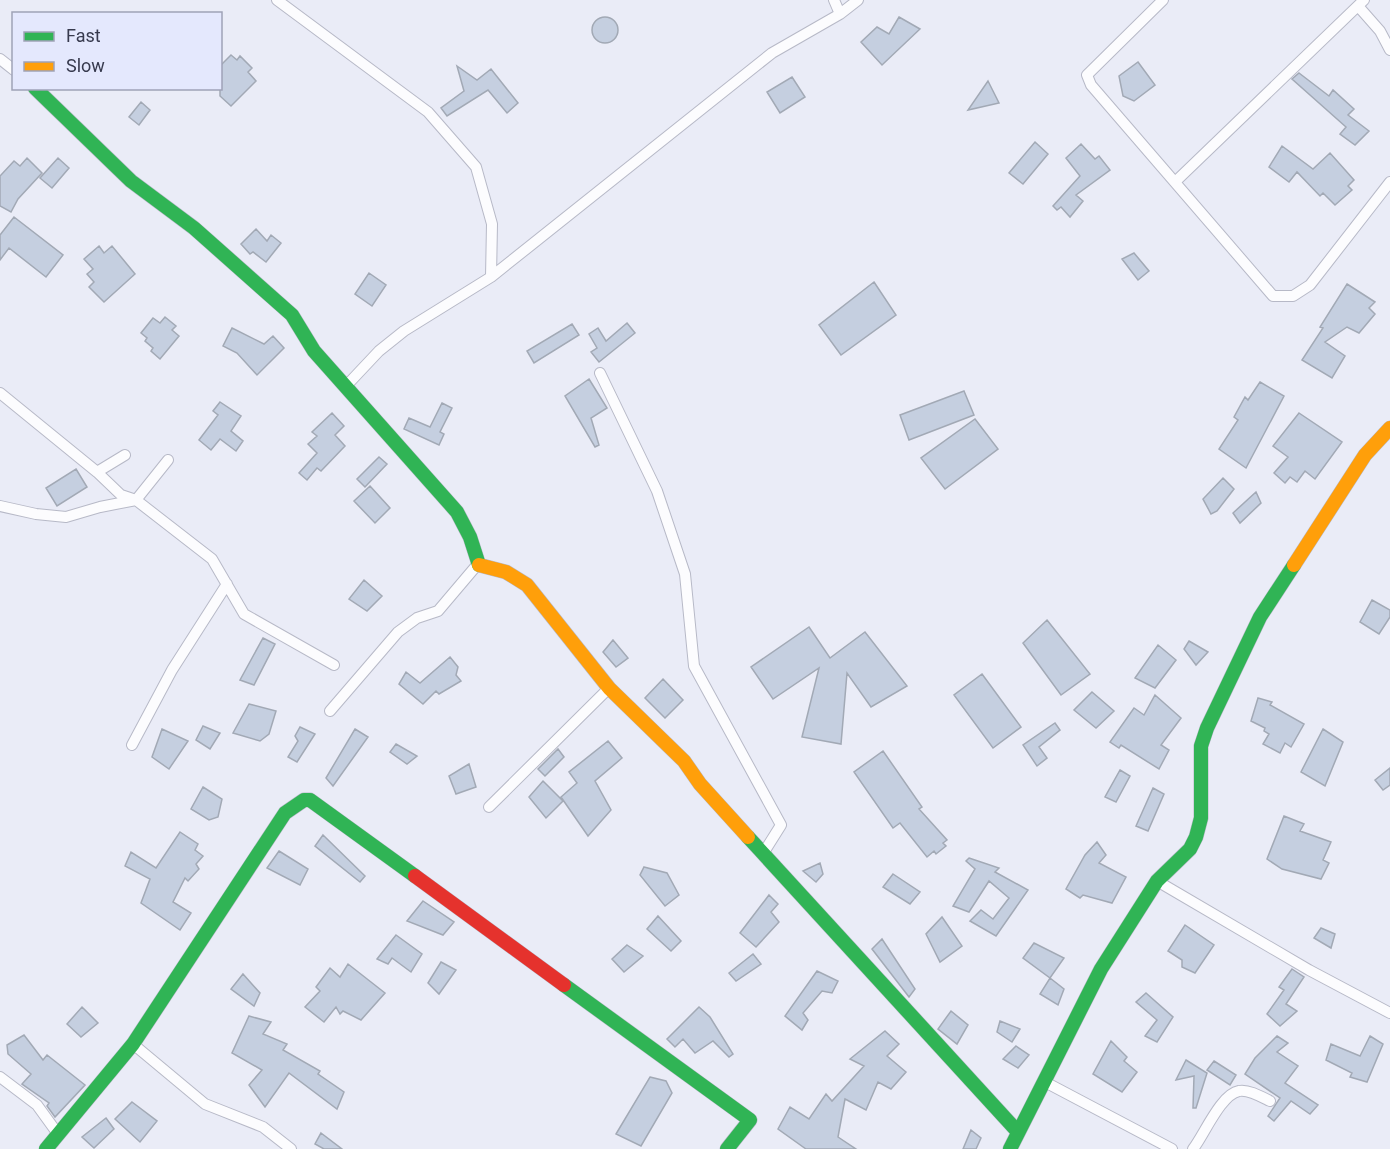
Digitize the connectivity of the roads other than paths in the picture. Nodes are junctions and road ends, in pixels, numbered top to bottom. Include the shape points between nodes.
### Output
1 (277, 0) edge
2 (834, 0) edge
3 (858, 0) edge
4 (1163, 0) edge
5 (1361, 3) edge
6 (840, 14) junction
7 (1390, 50) edge
8 (0, 59) edge
9 (12, 68) edge
10 (37, 90) edge
11 (1174, 182) junction
12 (1390, 182) edge
13 (491, 277) junction
14 (600, 372) dead end
15 (347, 385) junction
16 (0, 393) edge
17 (1390, 428) edge
18 (125, 455) dead end
19 (168, 460) dead end
20 (97, 472) junction
21 (136, 500) junction
22 (0, 506) edge
23 (477, 565) junction
24 (227, 584) junction
25 (334, 665) dead end
26 (609, 688) junction
27 (330, 711) dead end
28 (132, 745) dead end
29 (489, 807) dead end
30 (764, 852) junction
31 (1156, 881) junction
32 (1390, 1013) edge
33 (133, 1044) junction
34 (0, 1077) edge
35 (1045, 1082) junction
36 (1270, 1101) dead end
37 (1018, 1132) junction
38 (58, 1134) junction
39 (46, 1149) edge
40 (291, 1149) edge
41 (728, 1149) edge
42 (1010, 1149) edge
43 (1172, 1149) edge
44 (1193, 1149) edge

1 - 13 street via 428,112 476,167 492,224
2 - 6 street
3 - 6 street
4 - 11 street via 1087,75 1091,85
5 - 7 street
5 - 11 street
6 - 13 street via 772,53
8 - 9 street
10 - 15 street via 131,181 194,228 292,315 314,351
11 - 12 street via 1273,296 1293,296 1311,285
13 - 15 street via 404,331
14 - 30 street via 657,490 685,573 694,666 781,825
15 - 23 street via 457,512 470,537
16 - 20 street
17 - 31 street via 1365,455 1260,617 1201,746 1201,818 1196,837 1190,849
18 - 20 street
19 - 21 street
20 - 21 street via 121,495
21 - 22 street via 66,517
21 - 24 street via 212,559
23 - 26 street via 506,572 527,585
23 - 27 street via 438,610 417,618 398,632
24 - 25 street via 244,614
24 - 28 street via 172,670
26 - 29 street
26 - 30 street via 684,761 700,784
30 - 37 street
31 - 32 street
31 - 35 street via 1101,969
33 - 38 street
33 - 40 street via 205,1104 263,1127
33 - 41 street via 285,813 310,800 750,1120
34 - 38 street via 37,1105
35 - 37 street
35 - 43 street
36 - 44 street via 1250,1092 1235,1092 1220,1107
37 - 42 street
38 - 39 street

